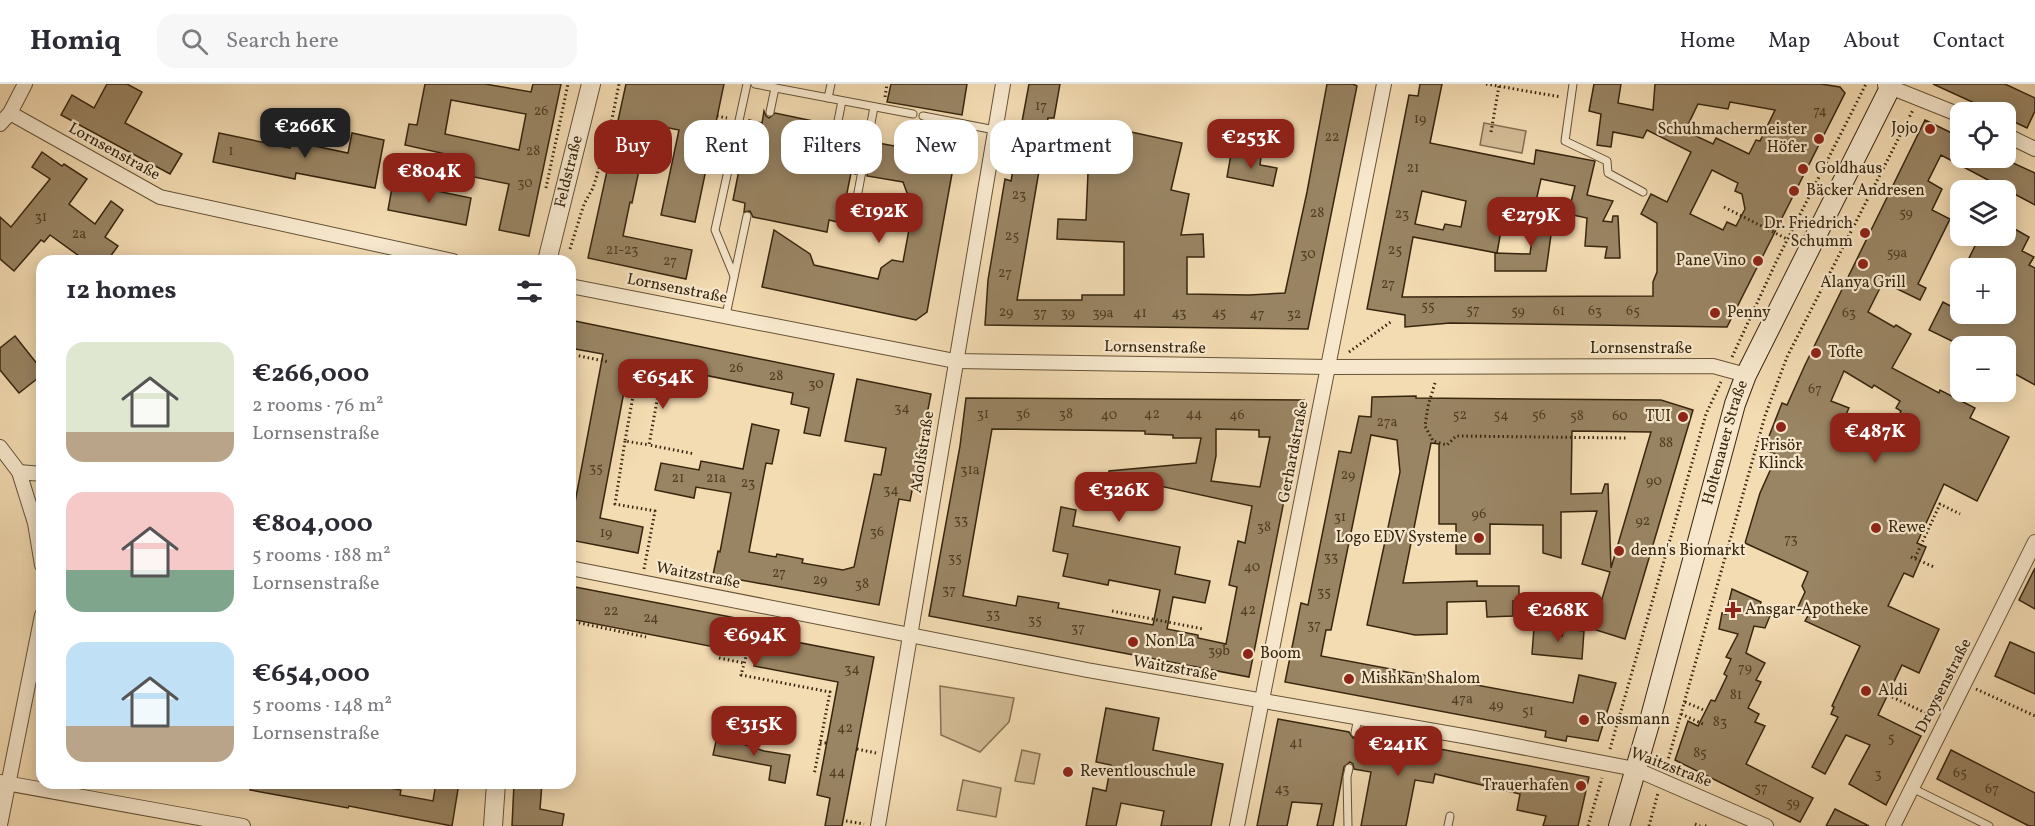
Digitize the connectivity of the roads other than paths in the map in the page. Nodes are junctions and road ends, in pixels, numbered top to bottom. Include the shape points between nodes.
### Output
1 (26, 84) edge
2 (591, 84) edge
3 (747, 84) edge
4 (755, 84) edge
5 (831, 84) edge
6 (1003, 84) edge
7 (1384, 84) edge
8 (1573, 84) edge
9 (1889, 85) edge
10 (776, 88) junction
11 (828, 98) junction
12 (842, 101) junction
13 (874, 107) junction
14 (770, 112) dead end
15 (1950, 112) edge
16 (10, 113) junction
17 (913, 114) dead end
18 (923, 116) dead end
19 (838, 120) edge
20 (997, 120) edge
21 (0, 124) edge
22 (990, 128) edge
23 (2016, 140) edge
24 (2035, 149) edge
25 (990, 158) edge
26 (1643, 192) dead end
27 (747, 216) dead end
28 (853, 219) dead end
29 (426, 255) edge
30 (548, 255) edge
31 (734, 276) junction
32 (576, 286) edge
33 (726, 315) junction
34 (955, 361) junction
35 (1328, 367) junction
36 (1746, 375) junction
37 (0, 447) edge
38 (19, 472) junction
39 (36, 473) edge
40 (36, 529) edge
41 (2035, 542) edge
42 (2030, 564) edge
43 (576, 569) edge
44 (909, 635) junction
45 (36, 642) edge
46 (1261, 700) junction
47 (1358, 717) junction
48 (1355, 733) dead end
49 (1349, 768) dead end
50 (1635, 769) junction
51 (4, 783) edge
52 (1912, 788) junction
53 (36, 789) edge
54 (37, 789) edge
55 (496, 789) edge
56 (1450, 816) dead end
57 (0, 825) edge
58 (872, 825) edge
59 (243, 826) edge
60 (493, 826) edge
61 (1237, 826) edge
62 (1348, 826) edge
63 (1448, 826) edge
64 (1619, 826) edge
65 (1766, 826) edge
66 (1893, 826) edge
67 (1989, 826) edge

1 - 16 street
2 - 30 street, Feldstraße
3 - 31 lane via 715,230
4 - 10 lane
5 - 11 lane
6 - 20 street, Adolfstraße
7 - 35 street, Gerhardstraße
8 - 26 lane via 1565,141 1607,161 1608,173
9 - 15 street
9 - 36 main road, Holtenauer Straße
10 - 11 lane
10 - 14 lane
11 - 12 lane
12 - 13 lane
12 - 19 lane
13 - 17 lane
13 - 28 lane
16 - 21 street
16 - 29 street, Lornsenstraße via 160,196
18 - 22 lane
23 - 24 street
25 - 34 street, Adolfstraße
27 - 31 lane
31 - 33 lane
32 - 33 street, Lornsenstraße
33 - 34 street, Lornsenstraße
34 - 35 street, Lornsenstraße
34 - 44 street, Adolfstraße
35 - 36 street, Lornsenstraße via 1713,366
35 - 46 street, Gerhardstraße
36 - 50 main road, Holtenauer Straße
37 - 38 street
38 - 39 street
38 - 40 street
41 - 42 street, Droysenstraße
42 - 52 street, Droysenstraße
43 - 44 street, Waitzstraße
44 - 46 street, Waitzstraße
44 - 58 street, Adolfstraße
45 - 51 street
46 - 47 street, Waitzstraße
46 - 61 street, Gerhardstraße
47 - 48 lane
47 - 50 street, Waitzstraße
49 - 62 lane
50 - 64 main road, Holtenauer Straße
50 - 65 street, Waitzstraße
51 - 53 street
51 - 57 street
52 - 66 street, Droysenstraße
52 - 67 lane
54 - 59 street
55 - 60 street
56 - 63 lane

